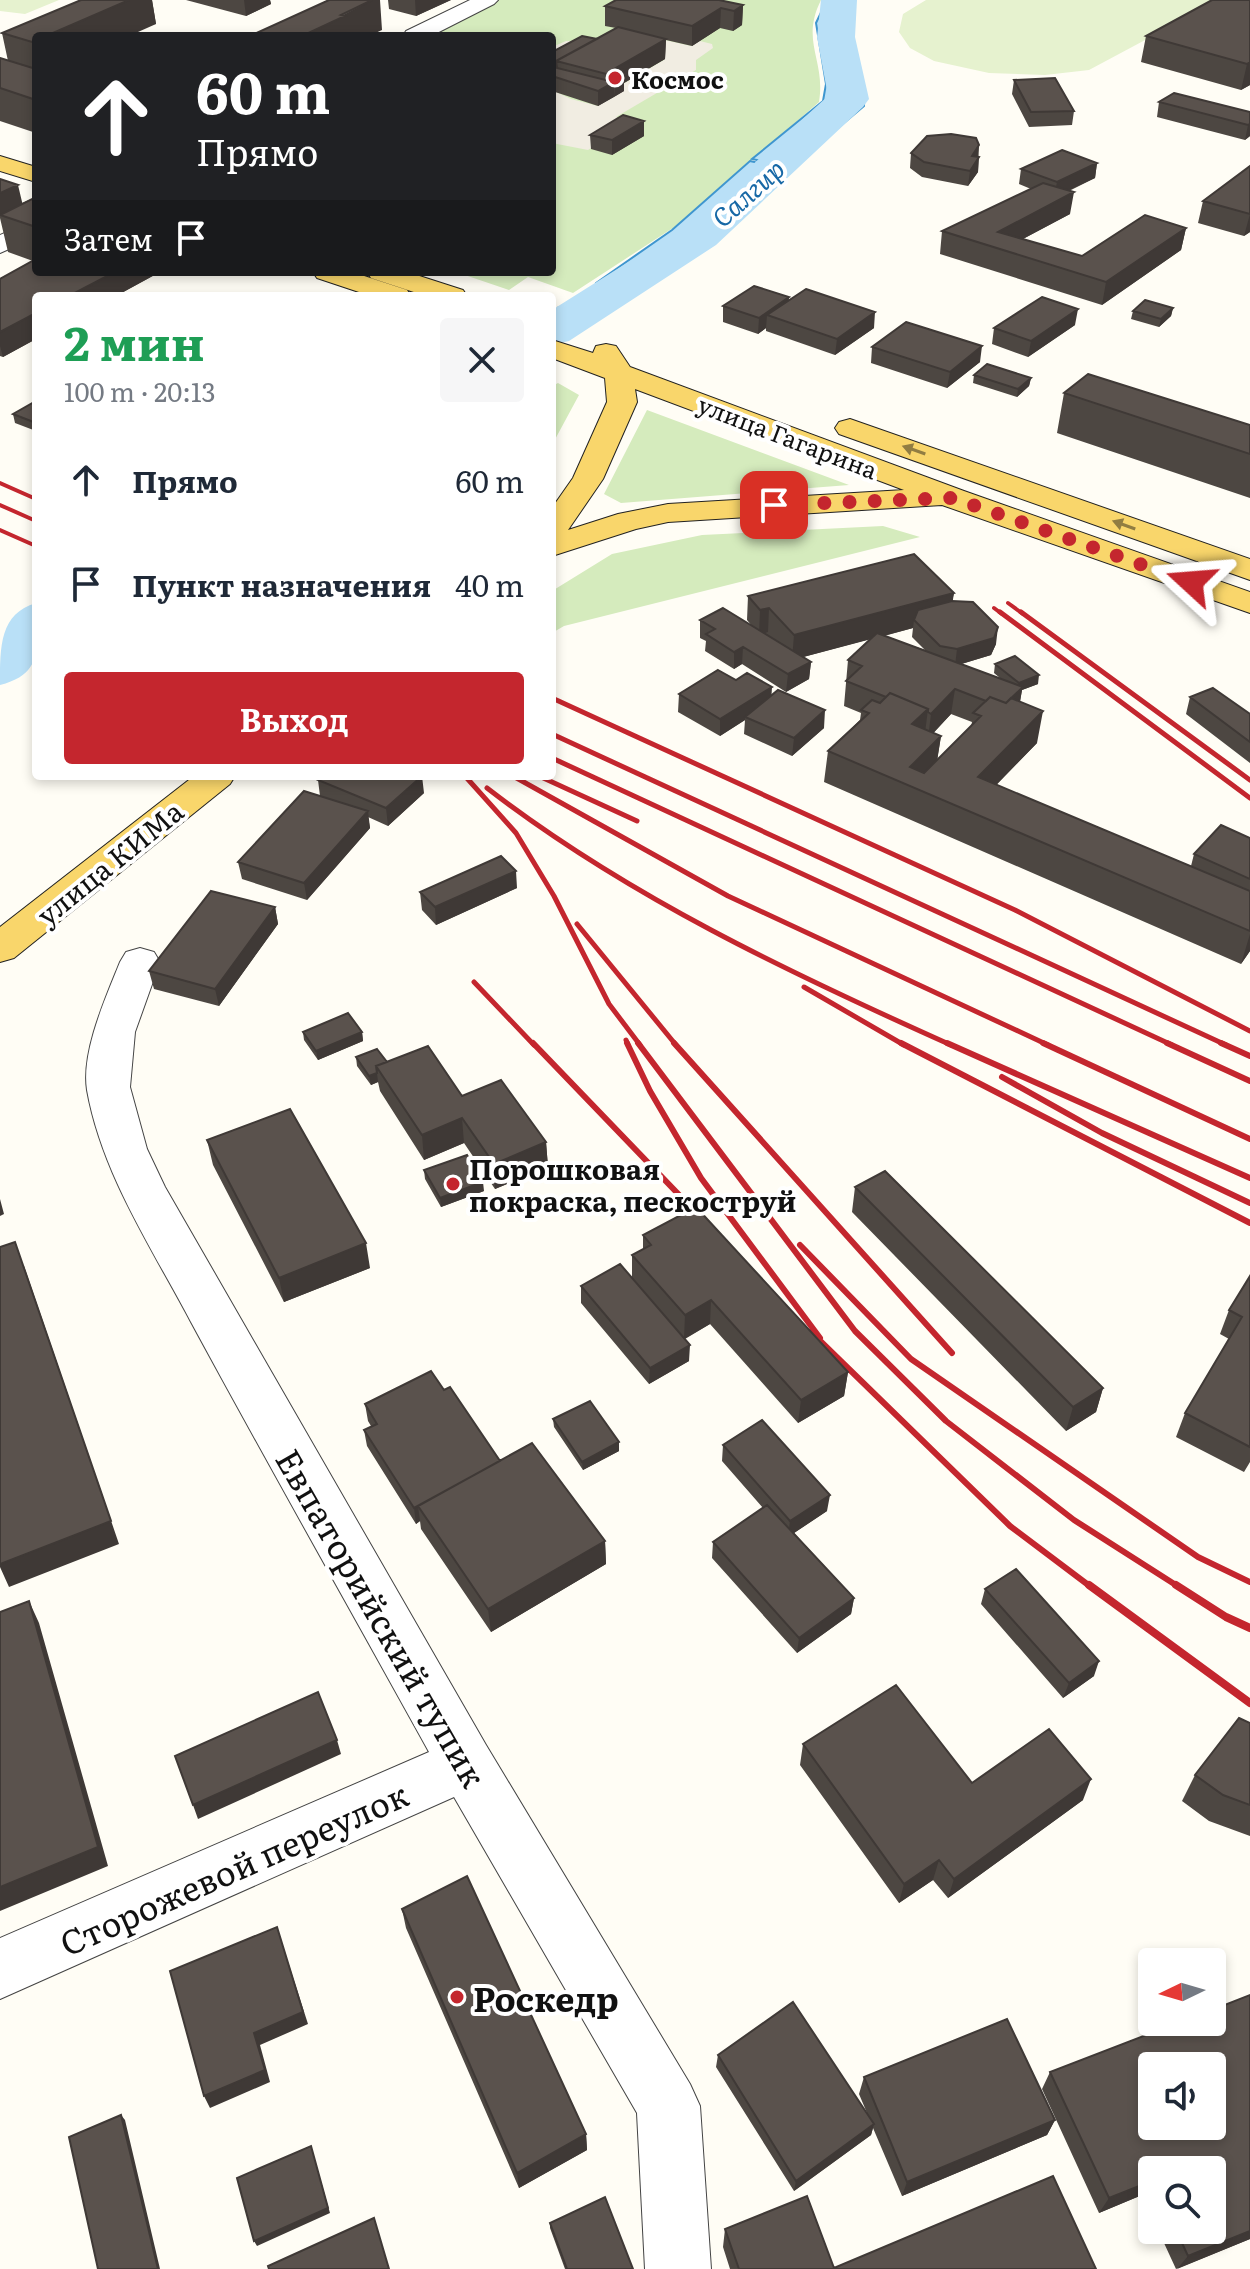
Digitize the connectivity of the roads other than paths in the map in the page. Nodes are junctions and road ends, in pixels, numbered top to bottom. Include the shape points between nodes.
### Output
1 (487, 0) edge
2 (422, 32) edge
3 (0, 147) edge
4 (32, 158) edge
5 (0, 163) edge
6 (32, 174) edge
7 (32, 229) edge
8 (0, 245) edge
9 (338, 276) edge
10 (392, 276) edge
11 (385, 292) edge
12 (441, 292) edge
13 (556, 332) edge
14 (576, 349) edge
15 (619, 373) junction
16 (768, 399) dead end
17 (826, 419) dead end
18 (953, 498) junction
19 (1053, 499) junction
20 (556, 524) edge
21 (556, 545) edge
22 (1250, 570) edge
23 (1250, 603) edge
24 (212, 780) edge
25 (0, 948) edge
26 (140, 962) dead end
27 (466, 1764) junction
28 (0, 1969) edge
29 (678, 2269) edge

1 - 2 street
3 - 4 main road
5 - 6 main road
7 - 8 street
9 - 11 main road
10 - 12 main road
13 - 14 main road
14 - 15 main road, улица Гагарина
14 - 16 main road, улица Гагарина
15 - 18 main road, улица Гагарина
15 - 20 main road via 622,402 588,479
19 -> 17 main road, улица Гагарина
18 - 19 main road
18 - 21 main road via 668,513
18 - 23 main road, улица Гагарина
22 -> 19 main road, улица Гагарина
24 - 25 main road, улица КИМа
26 - 27 street, Евпаторийский тупик via 114,1032 108,1087 125,1149 229,1346
27 - 28 street, Сторожевой переулок
27 - 29 street, Евпаторийский тупик via 668,2106

